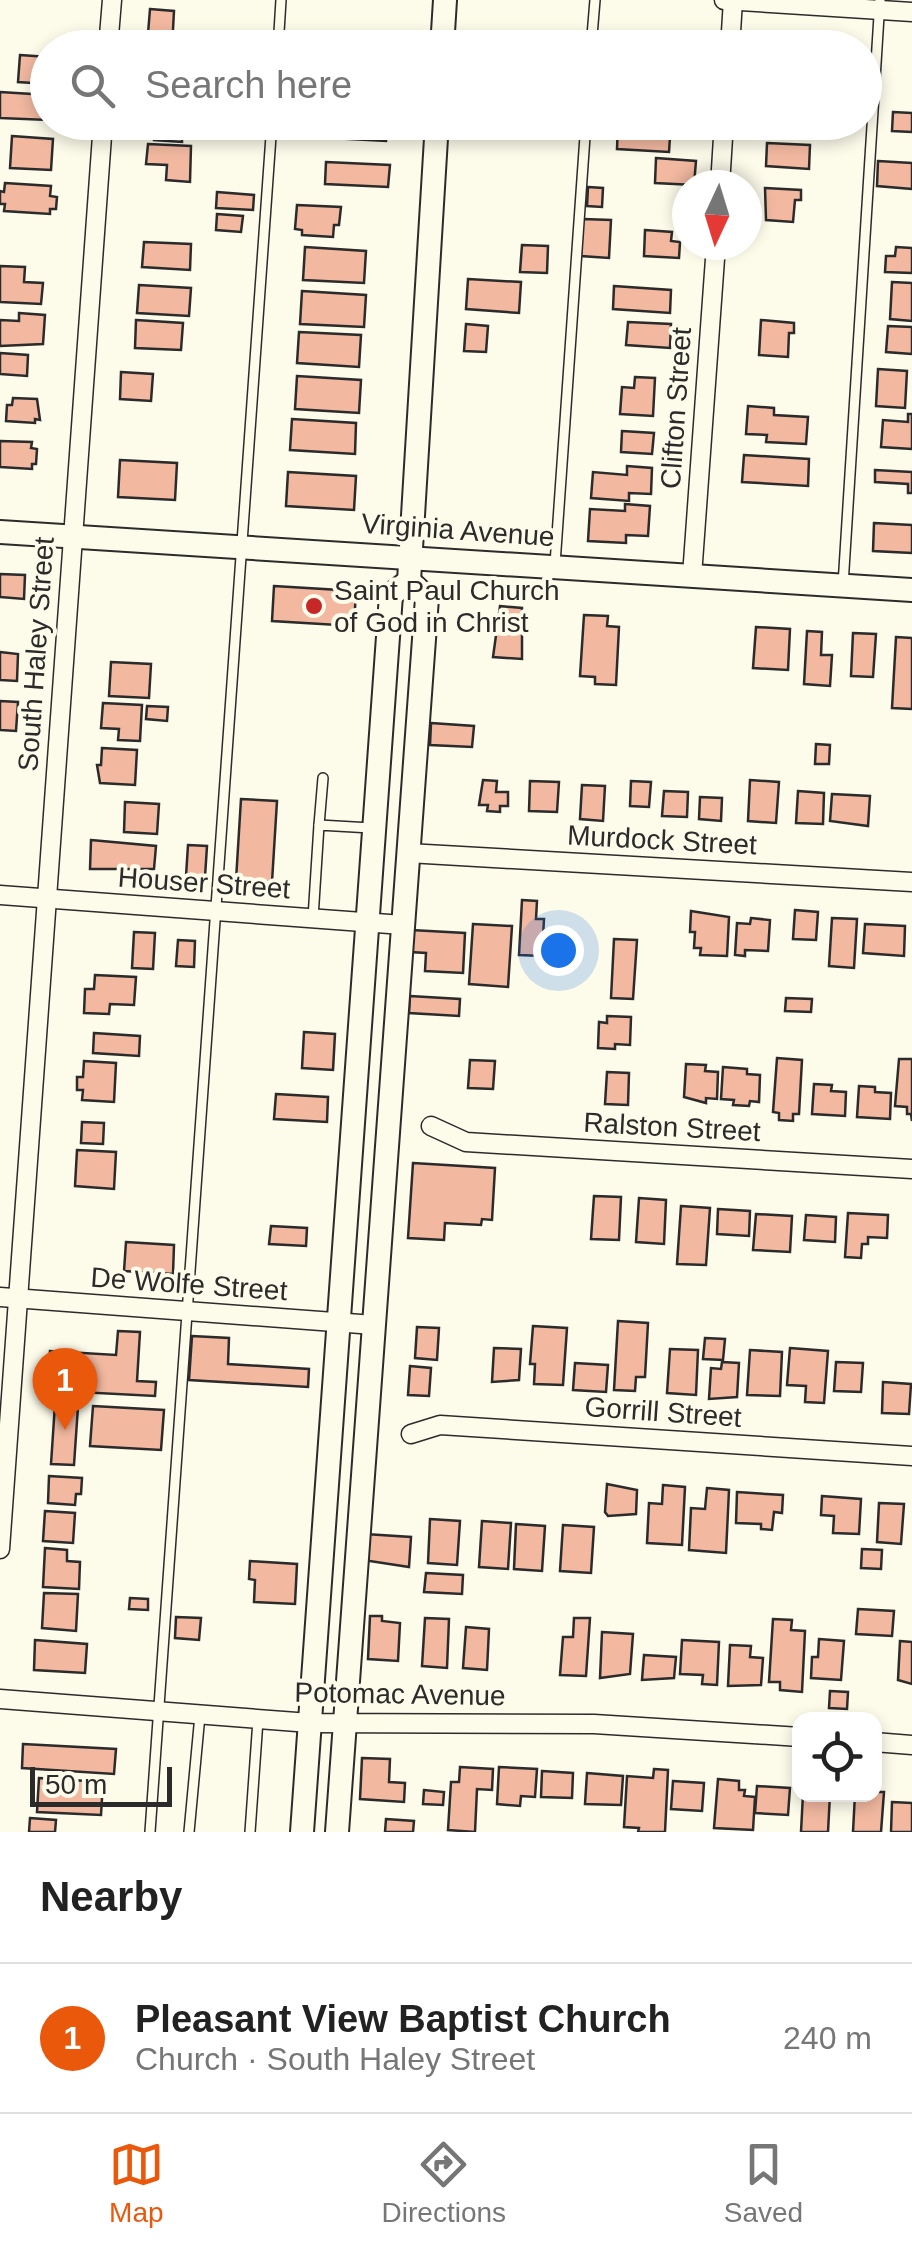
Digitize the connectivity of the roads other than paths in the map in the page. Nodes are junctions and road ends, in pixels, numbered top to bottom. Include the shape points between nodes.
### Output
1 (112, 0) edge
2 (281, 0) edge
3 (445, 0) edge
4 (595, 0) edge
5 (724, 0) edge
6 (733, 0) edge
7 (879, 5) edge
8 (912, 12) edge
9 (110, 30) edge
10 (279, 30) edge
11 (443, 30) edge
12 (592, 30) edge
13 (731, 30) edge
14 (877, 30) edge
15 (101, 140) edge
16 (271, 140) edge
17 (436, 140) edge
18 (585, 140) edge
19 (723, 140) edge
20 (871, 140) edge
21 (721, 170) edge
22 (715, 260) edge
23 (0, 532) edge
24 (72, 536) junction
25 (242, 547) junction
26 (410, 557) junction
27 (555, 567) junction
28 (692, 576) junction
29 (409, 581) junction
30 (843, 585) junction
31 (912, 590) edge
32 (322, 778) dead end
33 (320, 825) junction
34 (374, 828) junction
35 (408, 852) junction
36 (912, 882) edge
37 (0, 896) edge
38 (46, 899) junction
39 (216, 911) junction
40 (313, 918) junction
41 (366, 922) junction
42 (404, 925) junction
43 (431, 1126) dead end
44 (912, 1169) edge
45 (9, 1298) edge
46 (187, 1311) junction
47 (338, 1323) junction
48 (374, 1325) junction
49 (411, 1434) dead end
50 (912, 1456) edge
51 (0, 1549) edge
52 (0, 1699) edge
53 (158, 1710) junction
54 (200, 1713) junction
55 (258, 1718) junction
56 (310, 1723) junction
57 (346, 1723) junction
58 (792, 1737) edge
59 (882, 1743) edge
60 (912, 1745) edge
61 (150, 1832) edge
62 (189, 1832) edge
63 (250, 1832) edge
64 (302, 1832) edge
65 (337, 1832) edge

1 - 9 street
2 - 10 lane
3 - 11 street
4 - 12 lane
5 - 6 street
6 - 7 street
6 - 13 street
7 - 8 street
7 - 14 lane
15 - 24 street, South Haley Street
16 - 25 lane
17 - 26 street
18 - 27 lane
19 - 21 street
20 - 30 lane
22 - 28 street, Clifton Street
23 - 24 street, Virginia Avenue
24 - 25 street, Virginia Avenue
24 - 38 street, South Haley Street
25 - 26 street, Virginia Avenue
25 - 39 lane
26 - 27 street, Virginia Avenue
26 - 29 street
27 - 28 street, Virginia Avenue
28 - 30 street, Virginia Avenue
29 - 34 street via 391,595
29 - 35 street via 427,598
30 - 31 street, Virginia Avenue
32 - 33 lane
33 - 34 lane
33 - 40 lane
34 - 41 street
35 - 36 street, Murdock Street
35 - 42 street
37 - 38 street, Houser Street
38 - 39 street, Houser Street
38 - 45 street, South Haley Street
39 - 40 street, Houser Street
39 - 46 lane
40 - 41 street, Houser Street
41 - 42 street, Houser Street
41 - 47 street
42 - 48 street
43 - 44 street, Ralston Street via 466,1142
45 - 46 street, De Wolfe Street
45 - 51 street, South Haley Street
46 - 47 street, De Wolfe Street
46 - 53 lane
47 - 48 street, De Wolfe Street
47 - 56 street
48 - 57 street
49 - 50 street, Gorrill Street via 440,1425
52 - 53 street, Potomac Avenue
53 - 54 street, Potomac Avenue
53 - 61 lane
54 - 55 street, Potomac Avenue
54 - 62 lane
55 - 56 street, Potomac Avenue
55 - 63 lane
56 - 57 street, Potomac Avenue
56 - 64 street
57 - 58 street, Potomac Avenue via 594,1724
57 - 65 street
59 - 60 street

